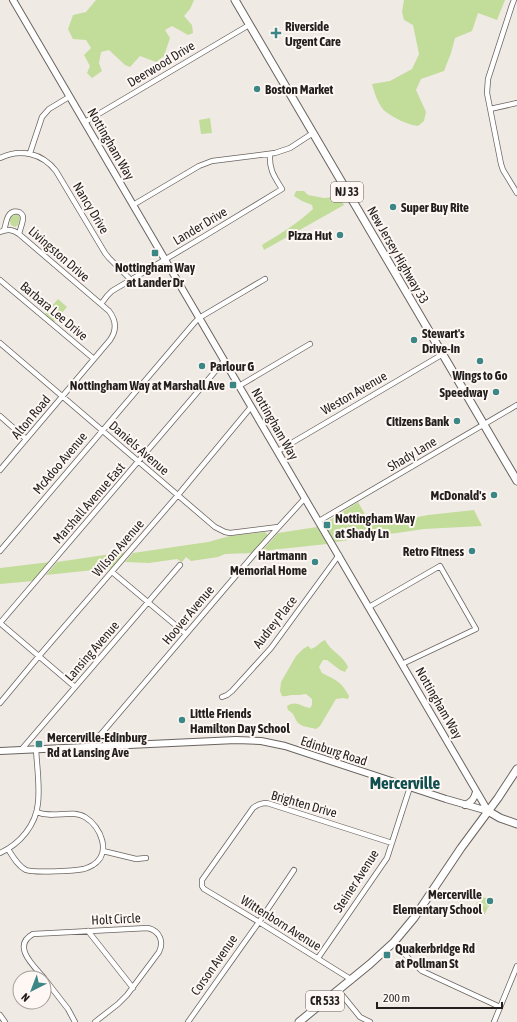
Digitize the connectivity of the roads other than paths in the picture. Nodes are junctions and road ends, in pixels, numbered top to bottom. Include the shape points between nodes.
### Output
1 (13, 0) edge
2 (235, 0) edge
3 (514, 0) edge
4 (249, 24) junction
5 (70, 97) junction
6 (517, 103) edge
7 (490, 109) junction
8 (84, 122) junction
9 (313, 133) junction
10 (30, 153) junction
11 (270, 154) junction
12 (0, 158) edge
13 (517, 192) edge
14 (133, 205) junction
15 (2, 231) edge
16 (19, 234) junction
17 (165, 260) junction
18 (265, 279) dead end
19 (0, 280) edge
20 (131, 280) junction
21 (100, 304) junction
22 (199, 318) junction
23 (0, 343) edge
24 (310, 344) dead end
25 (443, 354) junction
26 (94, 359) junction
27 (224, 361) junction
28 (239, 386) junction
29 (63, 397) junction
30 (517, 405) edge
31 (251, 407) junction
32 (0, 416) edge
33 (484, 424) junction
34 (102, 430) junction
35 (26, 439) junction
36 (278, 452) junction
37 (139, 462) junction
38 (0, 470) edge
39 (517, 481) edge
40 (178, 495) junction
41 (305, 498) junction
42 (319, 521) junction
43 (278, 528) junction
44 (0, 551) edge
45 (338, 555) junction
46 (180, 565) dead end
47 (112, 572) junction
48 (148, 602) junction
49 (369, 608) junction
50 (0, 623) edge
51 (186, 634) junction
52 (39, 656) junction
53 (402, 664) junction
54 (75, 687) junction
55 (222, 697) dead end
56 (0, 704) edge
57 (90, 747) junction
58 (36, 749) junction
59 (21, 750) junction
60 (0, 751) edge
61 (517, 769) edge
62 (410, 787) junction
63 (476, 792) junction
64 (465, 805) junction
65 (36, 812) junction
66 (488, 812) junction
67 (517, 824) edge
68 (392, 843) junction
69 (8, 849) junction
70 (103, 851) junction
71 (0, 853) edge
72 (146, 858) dead end
73 (294, 870) dead end
74 (202, 883) joint
75 (259, 922) junction
76 (88, 931) junction
77 (394, 942) junction
78 (318, 958) junction
79 (517, 966) edge
80 (38, 970) edge
81 (352, 980) junction
82 (52, 988) edge
83 (133, 988) junction
84 (338, 990) junction
85 (500, 1007) junction
86 (0, 1015) edge
87 (5, 1022) edge
88 (75, 1022) edge
89 (95, 1022) edge
90 (188, 1022) edge
91 (299, 1022) edge
92 (370, 1022) edge
93 (494, 1022) edge

1 - 5 street, Nottingham Way
2 - 4 main road, New Jersey Highway 33 / NJ 33
3 - 7 street via 488,79
4 - 8 street, Deerwood Drive
4 - 9 main road, New Jersey Highway 33 / NJ 33
5 - 8 street, Nottingham Way
5 - 10 street via 49,109 42,117
6 - 7 street
7 - 13 street via 501,164
8 - 14 street, Nottingham Way
9 - 11 street via 290,148
9 - 25 main road, New Jersey Highway 33 / NJ 33
10 - 12 street via 11,154
10 - 20 street, Nancy Drive via 53,166 105,253
11 - 14 street via 205,163
11 - 17 street, Lander Drive via 271,169 282,189
14 - 17 street, Nottingham Way
15 - 16 street, Livingston Drive via 12,230
15 - 16 street via 10,214 17,211 23,220
16 - 21 street, Livingston Drive
17 - 20 street, Lander Drive
17 - 22 street, Nottingham Way
18 - 22 street, McAdoo Avenue
19 - 26 street, Barbara Lee Drive
20 - 21 street, Lander Drive via 112,291
21 - 26 street, Livingston Drive via 112,316 115,332
22 - 27 street, Nottingham Way
22 - 34 street, McAdoo Avenue
23 - 29 street, Daniels Avenue
24 - 28 street
25 - 33 main road, New Jersey Highway 33 / NJ 33
25 - 36 street, Weston Avenue
26 - 29 street, Alton Road
27 - 28 street, Nottingham Way
27 - 37 street, Marshall Avenue East
28 - 31 street, Nottingham Way
29 - 34 street, Daniels Avenue
29 - 35 street, Alton Road
30 - 33 street, Shady Lane
31 - 36 street, Nottingham Way
31 - 40 street, Wilson Avenue
32 - 35 street
33 - 39 main road, New Jersey Highway 33 / NJ 33
33 - 42 street, Shady Lane
34 - 37 street, Daniels Avenue
34 - 44 street, McAdoo Avenue
35 - 38 street, Alton Road
36 - 41 street, Nottingham Way
37 - 40 street, Daniels Avenue
37 - 50 street, Marshall Avenue East
40 - 43 street, Daniels Avenue via 215,527 225,532
40 - 47 street, Wilson Avenue
41 - 42 street, Nottingham Way
41 - 43 street, Hoover Avenue
42 - 45 street, Nottingham Way
43 - 51 street, Hoover Avenue
45 - 49 street, Nottingham Way
45 - 55 street, Audrey Place via 271,648 232,691
46 - 48 street, Lansing Avenue
47 - 48 street
47 - 52 street, Wilson Avenue
48 - 51 street
48 - 54 street, Lansing Avenue
49 - 53 street, Nottingham Way
49 - 53 street via 440,566 476,629
50 - 52 street
51 - 57 street, Hoover Avenue
52 - 54 street
52 - 56 street, Wilson Avenue
53 - 63 street, Nottingham Way
54 - 59 street, Lansing Avenue
57 - 58 street, Edinburg Road
57 - 62 street, Edinburg Road via 236,740 261,742 285,746
58 - 59 street, Edinburg Road
58 - 65 street via 39,796
59 - 60 street, Edinburg Road
61 - 66 main road, CR 533
62 - 64 street, Edinburg Road
62 - 68 street, Steiner Avenue
63 - 64 street via 474,799
63 - 66 street, Nottingham Way
64 - 66 street, Edinburg Road
65 - 69 street via 26,833
65 - 70 street via 46,815 76,814 85,817 101,836
66 - 67 main road
66 - 77 main road, CR 533 via 414,918
68 - 74 street, Brighten Drive via 262,803 253,808 203,877
68 - 78 street, Steiner Avenue via 387,858
69 - 70 street via 22,868 36,872 89,868 97,862
69 - 71 street
70 - 72 street via 136,859
73 - 75 street, Corson Avenue
74 - 75 street, Wittenborn Avenue via 204,889
75 - 78 street, Wittenborn Avenue
75 - 90 street, Corson Avenue
76 - 80 street, Holt Circle via 34,934 27,938 24,950
76 - 83 street
76 - 83 street, Holt Circle via 148,928 158,934 160,950
77 - 81 main road, CR 533
77 - 85 street via 422,971
78 - 81 street, Wittenborn Avenue
79 - 85 street
81 - 84 main road, CR 533
82 - 88 street
83 - 89 street, Holt Circle
84 - 91 main road, CR 533
84 - 92 street via 360,1017
85 - 93 street
86 - 87 street

